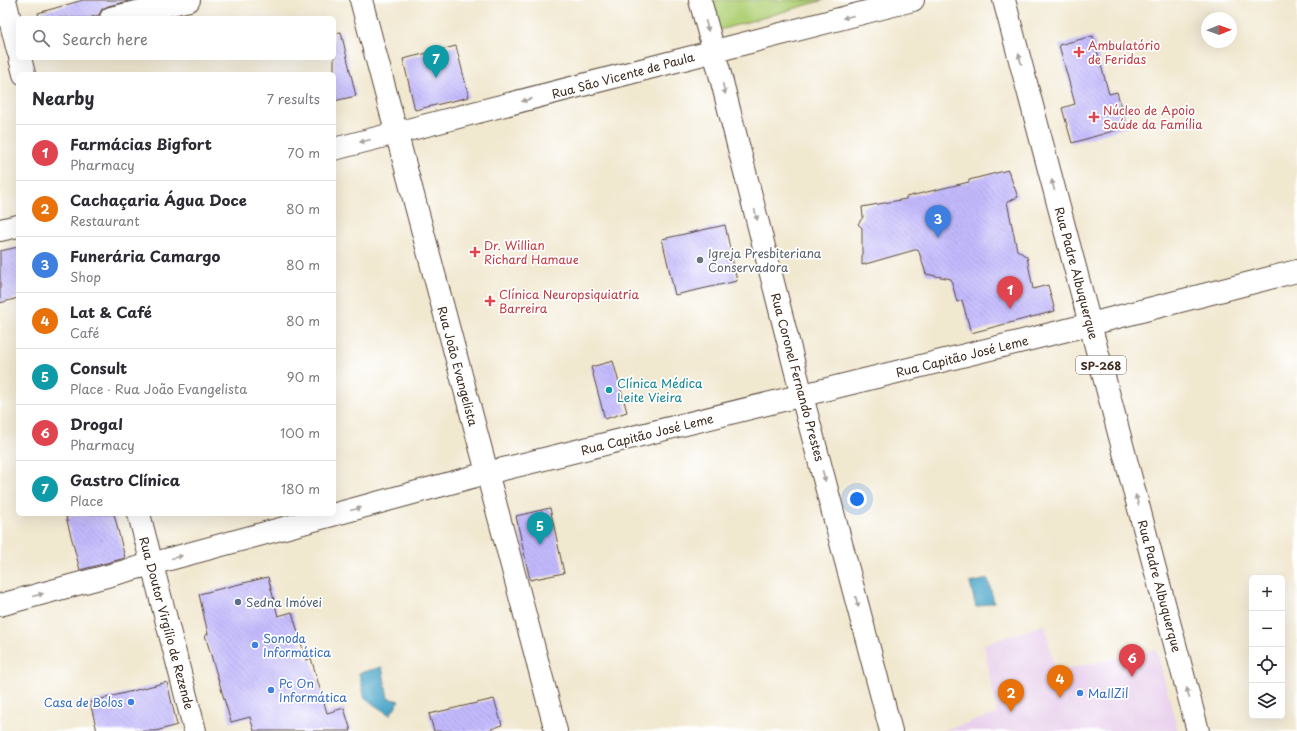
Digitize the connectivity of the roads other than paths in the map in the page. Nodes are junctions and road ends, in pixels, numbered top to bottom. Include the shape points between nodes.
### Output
1 (5, 0) edge
2 (189, 0) edge
3 (361, 0) edge
4 (700, 0) edge
5 (913, 0) edge
6 (1004, 0) edge
7 (120, 16) edge
8 (16, 40) edge
9 (714, 51) junction
10 (21, 60) edge
11 (24, 72) edge
12 (396, 134) junction
13 (336, 149) edge
14 (16, 226) edge
15 (0, 230) edge
16 (1297, 271) edge
17 (1091, 324) junction
18 (802, 396) junction
19 (487, 473) junction
20 (336, 514) edge
21 (140, 516) edge
22 (329, 516) edge
23 (152, 564) junction
24 (0, 606) edge
25 (195, 731) edge
26 (556, 731) edge
27 (891, 731) edge
28 (1198, 731) edge

1 - 8 street
2 - 7 street
3 - 12 street, Rua João Evangelista
4 -> 9 street, Rua Coronel Fernando Prestes
5 -> 9 street, Rua São Vicente de Paula
17 -> 6 street, Rua Padre Albuquerque / SP-268
9 -> 12 street, Rua São Vicente de Paula
9 -> 18 street, Rua Coronel Fernando Prestes
10 - 11 street
12 -> 13 street, Rua São Vicente de Paula
12 - 19 street, Rua João Evangelista
14 - 15 street
16 - 17 street, Rua Capitão José Leme
17 - 18 street, Rua Capitão José Leme
28 -> 17 street, Rua Padre Albuquerque / SP-268
18 - 19 street, Rua Capitão José Leme
18 -> 27 street, Rua Coronel Fernando Prestes
20 -> 19 street, Rua Capitão José Leme
19 - 26 street, Rua João Evangelista
21 - 23 street, Rua Doutor Virgílio de Rezende
23 -> 22 street, Rua Capitão José Leme
24 -> 23 street, Rua Capitão José Leme
23 - 25 street, Rua Doutor Virgílio de Rezende

